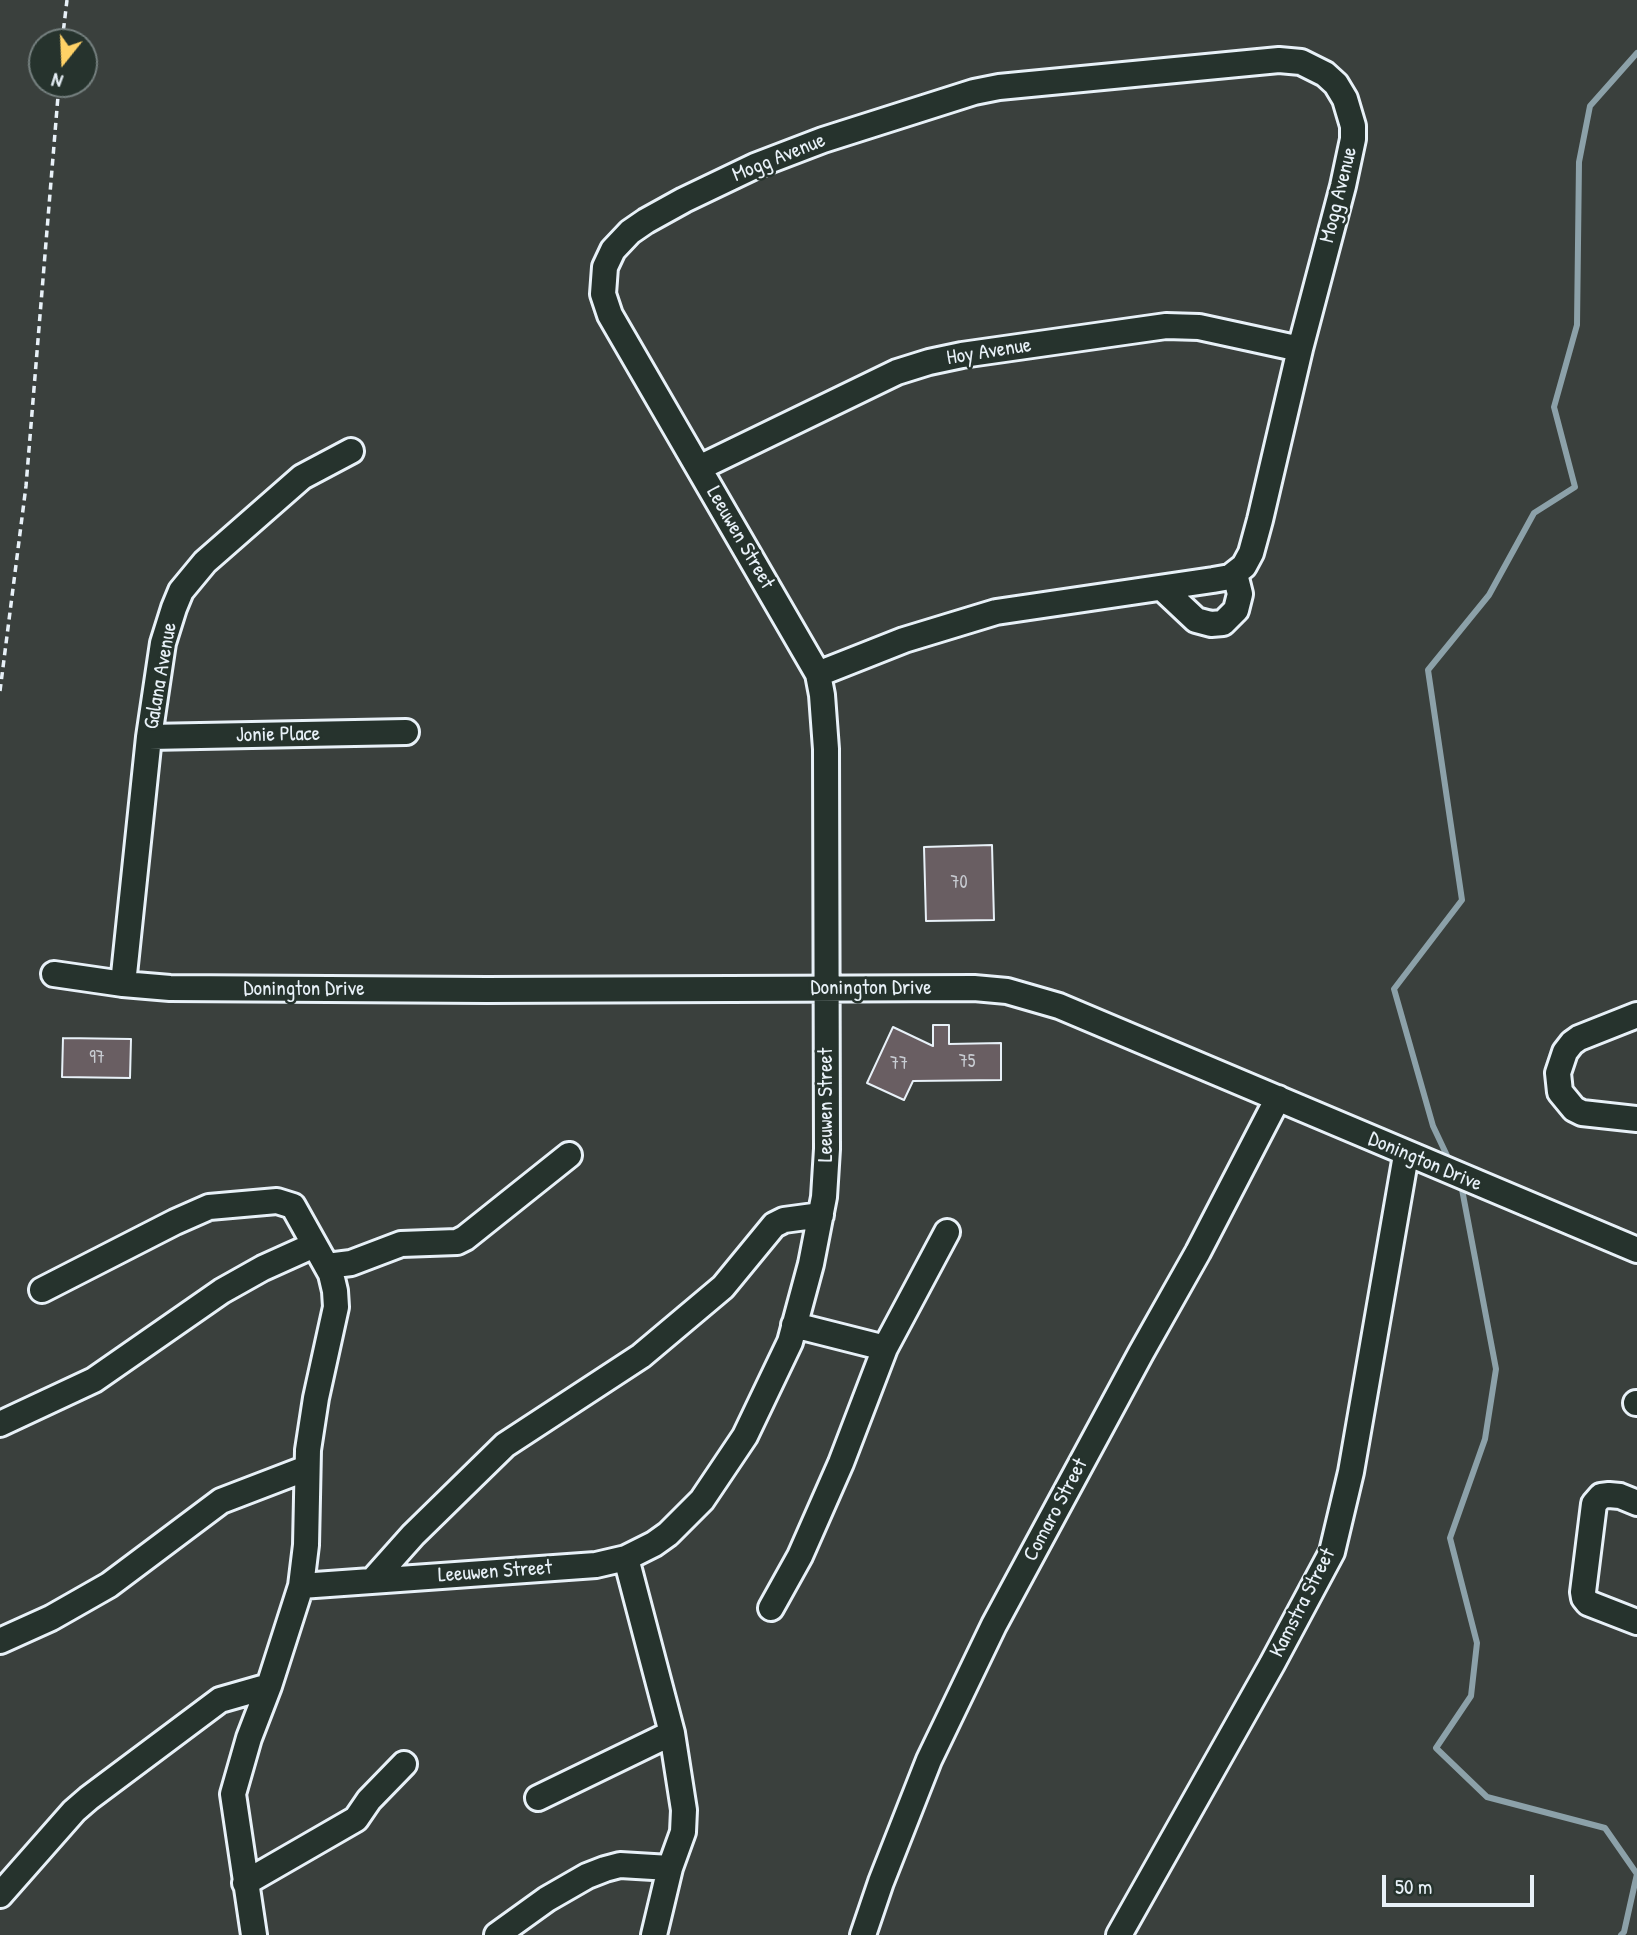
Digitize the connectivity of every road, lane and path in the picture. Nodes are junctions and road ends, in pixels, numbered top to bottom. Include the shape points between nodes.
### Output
1 (66, 0) edge
2 (63, 28) edge
3 (58, 98) edge
4 (611, 315) joint
5 (1300, 349) junction
6 (351, 451) dead end
7 (699, 468) junction
8 (1235, 574) junction
9 (1162, 587) junction
10 (818, 674) junction
11 (0, 691) edge
12 (406, 732) dead end
13 (149, 737) junction
14 (54, 974) dead end
15 (123, 984) junction
16 (826, 988) junction
17 (1637, 1015) edge
18 (1278, 1098) junction
19 (1637, 1119) edge
20 (569, 1155) dead end
21 (1415, 1158) junction
22 (821, 1215) junction
23 (947, 1233) dead end
24 (1637, 1250) edge
25 (321, 1256) junction
26 (42, 1290) dead end
27 (794, 1325) junction
28 (885, 1348) junction
29 (0, 1424) edge
30 (307, 1468) junction
31 (1637, 1503) edge
32 (626, 1558) junction
33 (372, 1581) junction
34 (301, 1586) junction
35 (771, 1608) dead end
36 (1637, 1622) edge
37 (0, 1641) edge
38 (269, 1686) junction
39 (672, 1733) junction
40 (404, 1763) dead end
41 (538, 1798) dead end
42 (670, 1868) junction
43 (245, 1883) junction
44 (0, 1895) edge
45 (254, 1935) edge
46 (496, 1935) edge
47 (654, 1935) edge
48 (863, 1935) edge
49 (1119, 1935) edge

1 - 2 path
3 - 11 path via 26,486
4 - 5 street, Mogg Avenue via 603,293 605,267 623,238 684,200 779,156 952,98 999,87 1279,60 1301,62 1325,74 1345,99 1353,126 1343,186
4 - 7 street, Leeuwen Street
5 - 7 street, Hoy Avenue via 1199,327 1166,326 962,355 897,372
5 - 8 street, Mogg Avenue via 1251,553
6 - 13 street, Galana Avenue via 302,477 205,562 181,591 163,643
7 - 10 street, Leeuwen Street
8 - 9 street
8 - 9 street via 1240,594 1236,610 1223,623 1195,620
9 - 10 street via 996,612
10 - 16 street, Leeuwen Street via 827,749
12 - 13 street, Jonie Place
13 - 15 street, Galana Avenue
14 - 15 street, Donington Drive
15 - 16 street, Donington Drive via 323,990
16 - 18 street, Donington Drive via 974,988 1024,995
16 - 22 street, Leeuwen Street via 827,1149
17 - 19 street via 1572,1043 1558,1073 1560,1092 1574,1109
18 - 21 street, Donington Drive
18 - 48 street, Comaro Street via 994,1625 929,1760
20 - 25 street via 457,1242 401,1244 351,1263
21 - 24 street, Donington Drive
21 - 49 street, Kamstra Street via 1332,1552
22 - 27 street, Leeuwen Street
22 - 33 street via 774,1225 723,1287 640,1356 515,1436
23 - 28 street
25 - 26 street via 295,1209 286,1202 209,1208
25 - 29 street via 263,1268 94,1380
25 - 30 street via 335,1291 336,1307 316,1398
27 - 28 street
27 - 32 street, Leeuwen Street via 751,1425 702,1500 668,1534
28 - 35 street via 841,1463 800,1556
30 - 34 street
30 - 37 street via 220,1501 109,1585
31 - 36 street via 1605,1495 1594,1504 1583,1591 1588,1603
32 - 33 street, Leeuwen Street via 596,1565
32 - 39 street
33 - 34 street, Leeuwen Street
34 - 38 street
38 - 43 street via 233,1794
38 - 44 street via 220,1700 89,1798
39 - 41 street
39 - 42 street via 684,1826
40 - 43 street via 356,1819
42 - 46 street via 630,1865 605,1869 547,1899
42 - 47 street
43 - 45 street

